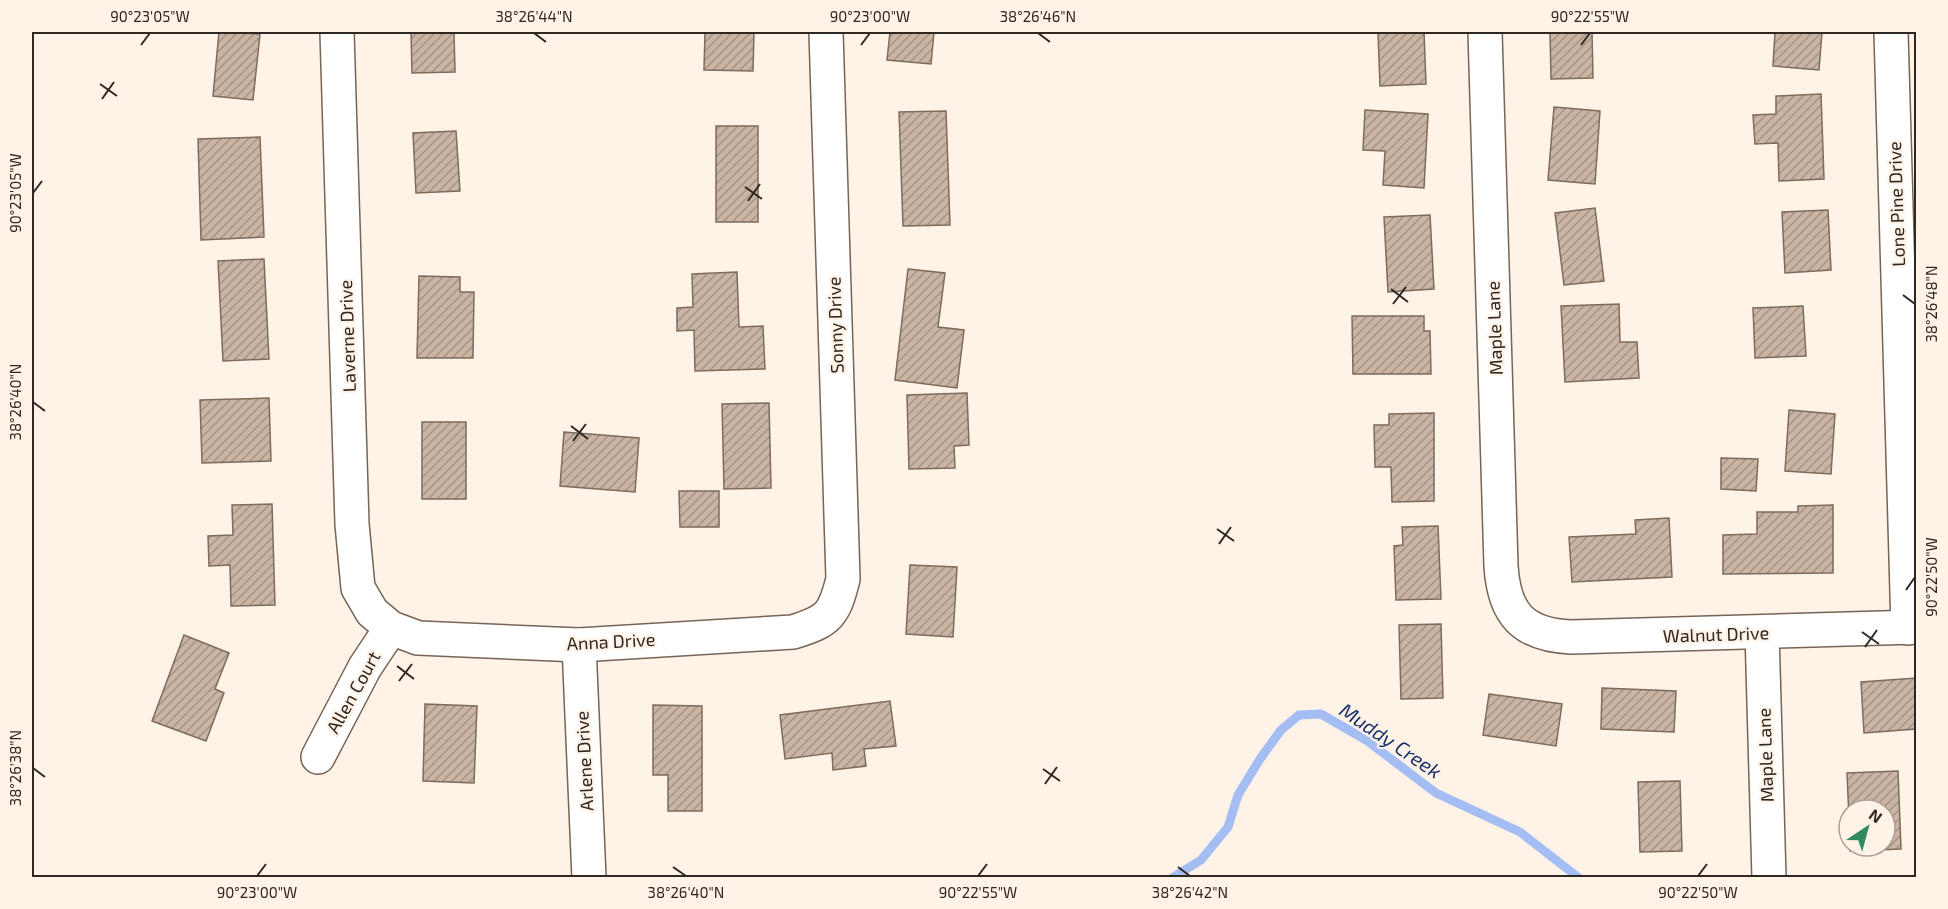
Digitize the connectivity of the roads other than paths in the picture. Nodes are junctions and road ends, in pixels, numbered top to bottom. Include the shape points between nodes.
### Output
1 (337, 32) edge
2 (826, 32) edge
3 (1485, 32) edge
4 (1891, 32) edge
5 (829, 616) joint
6 (1520, 621) joint
7 (391, 628) junction
8 (1912, 628) edge
9 (1762, 632) junction
10 (579, 645) junction
11 (318, 757) dead end
12 (589, 878) edge
13 (1769, 878) edge

1 - 7 street, Laverne Drive via 353,557 358,588 372,612
2 - 5 street, Sonny Drive via 843,579
3 - 6 street, Maple Lane via 1501,566 1504,594
4 - 8 street, Lone Pine Drive
5 - 10 street, Anna Drive via 793,632
6 - 9 street, Walnut Drive via 1533,631 1571,638
7 - 10 street, Anna Drive via 418,639
7 - 11 street, Allen Court via 364,667
8 - 9 street, Walnut Drive
9 - 13 street, Maple Lane
10 - 12 street, Arlene Drive

